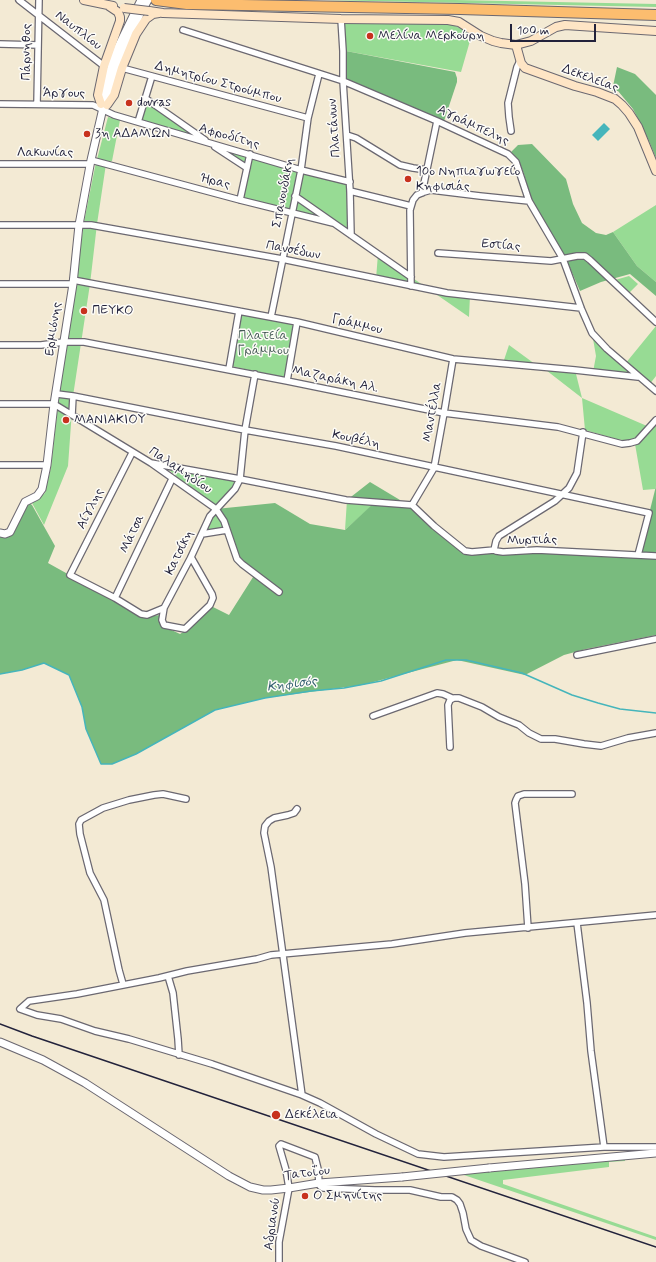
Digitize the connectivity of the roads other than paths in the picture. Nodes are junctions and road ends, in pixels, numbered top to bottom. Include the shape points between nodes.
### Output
1 (19, 0) edge
2 (39, 0) edge
3 (84, 0) edge
4 (141, 0) edge
5 (148, 0) edge
6 (156, 0) edge
7 (109, 6) junction
8 (163, 13) junction
9 (38, 15) junction
10 (639, 15) junction
11 (656, 15) edge
12 (341, 19) junction
13 (656, 19) edge
14 (184, 30) dead end
15 (656, 31) edge
16 (0, 44) edge
17 (38, 44) junction
18 (516, 45) junction
19 (520, 61) junction
20 (104, 66) junction
21 (122, 68) junction
22 (319, 74) junction
23 (152, 76) junction
24 (344, 81) junction
25 (145, 98) junction
26 (0, 104) edge
27 (37, 104) junction
28 (103, 107) junction
29 (308, 118) junction
30 (437, 121) junction
31 (138, 122) junction
32 (511, 131) dead end
33 (347, 135) junction
34 (210, 144) junction
35 (250, 154) junction
36 (91, 162) junction
37 (0, 164) edge
38 (247, 168) junction
39 (301, 170) junction
40 (427, 170) junction
41 (656, 171) edge
42 (350, 182) junction
43 (350, 191) junction
44 (423, 192) junction
45 (295, 196) junction
46 (240, 200) junction
47 (529, 201) junction
48 (411, 206) junction
49 (292, 212) junction
50 (333, 223) junction
51 (0, 225) edge
52 (80, 225) junction
53 (351, 235) junction
54 (438, 252) dead end
55 (282, 259) junction
56 (563, 259) junction
57 (411, 277) junction
58 (73, 282) junction
59 (0, 284) edge
60 (411, 286) junction
61 (581, 308) junction
62 (239, 311) junction
63 (271, 317) junction
64 (297, 322) junction
65 (656, 322) edge
66 (64, 342) junction
67 (0, 345) edge
68 (453, 359) junction
69 (228, 369) junction
70 (255, 374) junction
71 (639, 377) junction
72 (287, 381) junction
73 (656, 391) edge
74 (57, 394) junction
75 (73, 396) junction
76 (0, 404) edge
77 (54, 404) junction
78 (444, 413) junction
79 (72, 415) junction
80 (656, 420) edge
81 (245, 430) junction
82 (583, 432) junction
83 (132, 453) junction
84 (152, 463) junction
85 (0, 465) edge
86 (47, 465) junction
87 (434, 468) junction
88 (172, 479) junction
89 (240, 479) junction
90 (564, 495) junction
91 (412, 505) junction
92 (216, 509) junction
93 (227, 530) junction
94 (0, 533) edge
95 (202, 534) junction
96 (494, 550) junction
97 (638, 555) junction
98 (656, 556) edge
99 (191, 557) junction
100 (279, 592) dead end
101 (116, 598) junction
102 (164, 608) junction
103 (656, 639) edge
104 (577, 655) dead end
105 (452, 698) junction
106 (374, 716) dead end
107 (656, 733) edge
108 (450, 747) dead end
109 (572, 794) dead end
110 (186, 799) dead end
111 (297, 809) dead end
112 (656, 915) edge
113 (577, 923) junction
114 (528, 928) junction
115 (283, 954) junction
116 (168, 976) junction
117 (123, 984) junction
118 (0, 1042) edge
119 (179, 1055) junction
120 (302, 1095) junction
121 (604, 1147) junction
122 (656, 1147) edge
123 (656, 1153) edge
124 (319, 1183) junction
125 (289, 1188) junction
126 (279, 1262) edge
127 (525, 1262) edge

1 - 9 street, Ναυπλίου
2 - 9 street, Πάρνηθος
3 - 7 main road
4 - 28 street, Ερμιόνης via 118,47 110,70
5 - 28 street, Ερμιόνης via 134,26
6 - 10 highway via 187,4 436,8
7 - 8 main road, bridge
7 - 20 main road via 118,12 120,21
8 - 12 main road
8 - 21 main road via 153,14 144,21
9 - 17 street, Πάρνηθος
9 - 20 street, Ναυπλίου
10 - 11 highway
10 - 13 highway
12 - 18 main road via 455,21 486,38
12 - 24 street, Πλατάνων
14 - 22 street, Αγράμπελης
15 - 18 main road via 565,25
16 - 17 street
17 - 27 street, Πάρνηθος
18 - 19 main road
19 - 32 street via 508,103
19 - 41 main road, Δεκελείας via 528,70 615,99 638,127
20 - 28 main road via 98,95
21 - 23 street, Δημητρίου Στρούμπου
21 - 28 main road via 114,95
22 - 24 street, Αγράμπελης
22 - 29 street, Σπανουδάκη
23 - 25 street
23 - 29 street, Δημητρίου Στρούμπου
24 - 30 street, Αγράμπελης
24 - 33 street, Πλατάνων
25 - 31 street
25 - 34 street
26 - 27 street, Άργους
27 - 28 street, Άργους
28 - 31 street, Αφροδίτης via 114,115
28 - 36 street, Ερμιόνης
29 - 39 street, Σπανουδάκη
30 - 40 street
30 - 47 street, Αγράμπελης via 513,158
31 - 34 street, Αφροδίτης
33 - 40 street via 400,165
33 - 42 street, Πλατάνων
34 - 35 street, Αφροδίτης
34 - 38 street
35 - 38 street
35 - 39 street, Αφροδίτης
36 - 37 street, Λακωνίας
36 - 46 street, Ήρας
36 - 52 street, Ερμιόνης
38 - 46 street
39 - 42 street, Αφροδίτης
39 - 45 street, Σπανουδάκη
40 - 44 street
42 - 43 street, Πλατάνων
43 - 48 street
43 - 53 street, Πλατάνων
44 - 47 street via 429,190
44 - 48 street via 414,198
45 - 49 street, Σπανουδάκη
45 - 50 street, Ήρας
46 - 49 street, Ήρας
47 - 56 street, Αγράμπελης
48 - 57 street
49 - 50 street, Ήρας
49 - 55 street, Σπανουδάκη
50 - 53 street, Ήρας
51 - 52 street, Πανσέδων
52 - 55 street, Πανσέδων
52 - 58 street, Ερμιόνης
53 - 57 street, Ήρας
54 - 56 street, Εστίας via 543,261
55 - 60 street, Πανσέδων
55 - 63 street, Σπανουδάκη
56 - 61 street, Αγράμπελης
56 - 65 street, Εστίας via 582,256 588,258
57 - 60 street
58 - 59 street, Γράμμου
58 - 62 street, Γράμμου
58 - 66 street, Ερμιόνης
60 - 61 street, Πανσέδων via 447,293
61 - 71 street, Αγράμπελης via 600,344
62 - 63 street, Γράμμου
62 - 69 street
63 - 64 street, Γράμμου
64 - 68 street, Γράμμου
64 - 72 street
66 - 67 street, Μαζαράκη Αλ. via 41,346
66 - 69 street, Μαζαράκη Αλ. via 84,342
66 - 74 street, Ερμιόνης
68 - 71 street, Γράμμου
68 - 78 street, Μαντέλλα
69 - 70 street, Μαζαράκη Αλ.
70 - 72 street, Μαζαράκη Αλ.
70 - 81 street, Παλαμηδίου
71 - 73 street, Αγράμπελης
72 - 78 street, Μαζαράκη Αλ.
74 - 75 street, Κουβέλη
74 - 77 street, Ερμιόνης
75 - 79 street
75 - 81 street, Κουβέλη
76 - 77 street
77 - 79 street, Παλαμηδίου
77 - 86 street, Ερμιόνης
78 - 82 street, Μαζαράκη Αλ.
78 - 87 street, Μαντέλλα
79 - 83 street, Παλαμηδίου
80 - 82 street, Μαζαράκη Αλ. via 640,438 630,443 622,444
81 - 87 street, Κουβέλη via 336,446
81 - 89 street, Παλαμηδίου
82 - 90 street, Μυρτιάς via 577,473
83 - 84 street, Παλαμηδίου
83 - 101 street, Αίγλης via 70,575
84 - 88 street, Παλαμηδίου
84 - 89 street
85 - 86 street
86 - 94 street, Ερμιόνης via 40,494 25,502 10,532
87 - 90 street, Κουβέλη
87 - 91 street
88 - 92 street, Παλαμηδίου
88 - 101 street, Μάτσα
89 - 91 street via 352,501
89 - 92 street, Παλαμηδίου via 235,489
90 - 96 street, Μυρτιάς via 499,536
90 - 97 street, Κουβέλη via 649,513
91 - 96 street via 465,551
92 - 93 street
92 - 95 street, Κατσίκη
93 - 95 street
93 - 100 street via 237,559
95 - 99 street, Κατσίκη
96 - 97 street, Μυρτιάς
97 - 98 street, Μυρτιάς
99 - 102 street, Κατσίκη
99 - 102 street via 212,594 212,601 185,629 164,625
101 - 102 street via 145,615
103 - 104 street
105 - 106 street via 436,693
105 - 107 street via 468,701 519,725 541,739 555,738 601,746
105 - 108 street via 448,705
109 - 114 street via 524,794 518,796 515,803
110 - 117 street via 164,794 129,800 103,808 81,820 79,824 90,873 104,900
111 - 115 street via 288,816 269,821 264,833
112 - 113 street
113 - 114 street
113 - 121 street
114 - 115 street
115 - 116 street
115 - 120 street
116 - 117 street
116 - 119 street via 173,992
117 - 119 street via 29,1001 20,1009
118 - 125 street, Τατοΐου via 43,1060 85,1083 244,1185 263,1190
119 - 120 street
120 - 121 street via 376,1134 427,1156
121 - 122 street
123 - 124 street, Τατοΐου, bridge
124 - 125 street, Τατοΐου
124 - 125 street via 315,1157 281,1144 279,1146
124 - 127 street via 323,1188 410,1190 452,1197 460,1204 471,1240
125 - 126 street, Αδριανού via 279,1242

